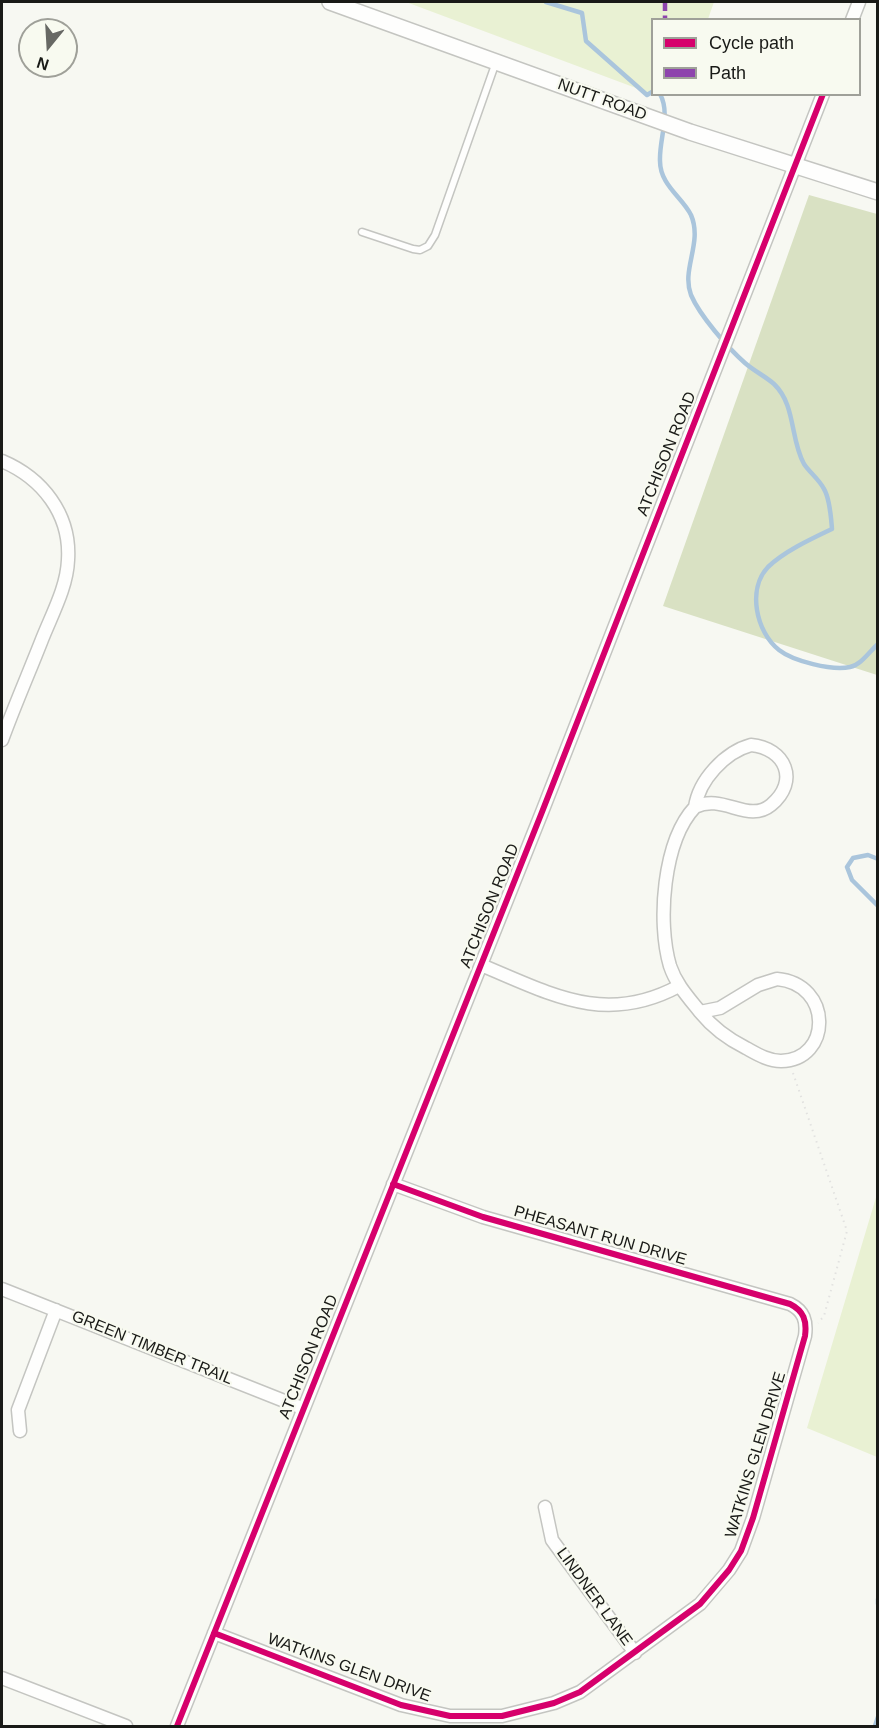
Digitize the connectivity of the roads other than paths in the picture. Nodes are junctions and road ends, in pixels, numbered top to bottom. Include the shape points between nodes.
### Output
1 (330, 2) edge
2 (859, 2) edge
3 (853, 18) edge
4 (496, 62) junction
5 (822, 96) edge
6 (794, 167) junction
7 (878, 192) edge
8 (362, 232) dead end
9 (2, 461) edge
10 (6, 716) edge
11 (2, 740) edge
12 (695, 807) junction
13 (481, 965) junction
14 (679, 986) junction
15 (700, 1012) junction
16 (393, 1184) junction
17 (2, 1289) edge
18 (56, 1310) junction
19 (800, 1310) joint
20 (302, 1408) junction
21 (20, 1431) dead end
22 (546, 1507) dead end
23 (214, 1633) junction
24 (635, 1653) junction
25 (2, 1678) edge
26 (126, 1726) edge
27 (177, 1726) edge

1 - 4 street, NUTT ROAD
2 - 3 street
4 - 6 street, NUTT ROAD
4 - 8 lane via 444,213 428,246 413,249
5 - 6 street, ATCHISON ROAD
6 - 7 street, NUTT ROAD
6 - 13 street, ATCHISON ROAD
9 - 10 street via 21,470 48,494 68,539 66,577
10 - 11 street
12 - 12 street via 712,802 744,811 763,810 781,795 786,783 784,765 774,752 760,746 737,749 701,786
12 - 14 street via 687,815 667,868 665,932 670,965
13 - 14 street via 591,1006 628,1005
13 - 16 street, ATCHISON ROAD
14 - 15 street
15 - 15 street via 729,1004 767,981 789,980 800,985 816,1002 820,1025 811,1046 789,1060 772,1060 710,1025
16 - 19 street, PHEASANT RUN DRIVE via 483,1217
16 - 20 street, ATCHISON ROAD
17 - 18 street, GREEN TIMBER TRAIL
18 - 20 street, GREEN TIMBER TRAIL
18 - 21 street via 18,1410
19 - 24 street, WATKINS GLEN DRIVE via 807,1324 806,1335 741,1551 700,1604
20 - 23 street, ATCHISON ROAD
22 - 24 street, LINDNER LANE via 552,1540
23 - 24 street, WATKINS GLEN DRIVE via 401,1704 439,1714 475,1717 502,1716 554,1703 580,1692
23 - 27 street, ATCHISON ROAD
25 - 26 street

